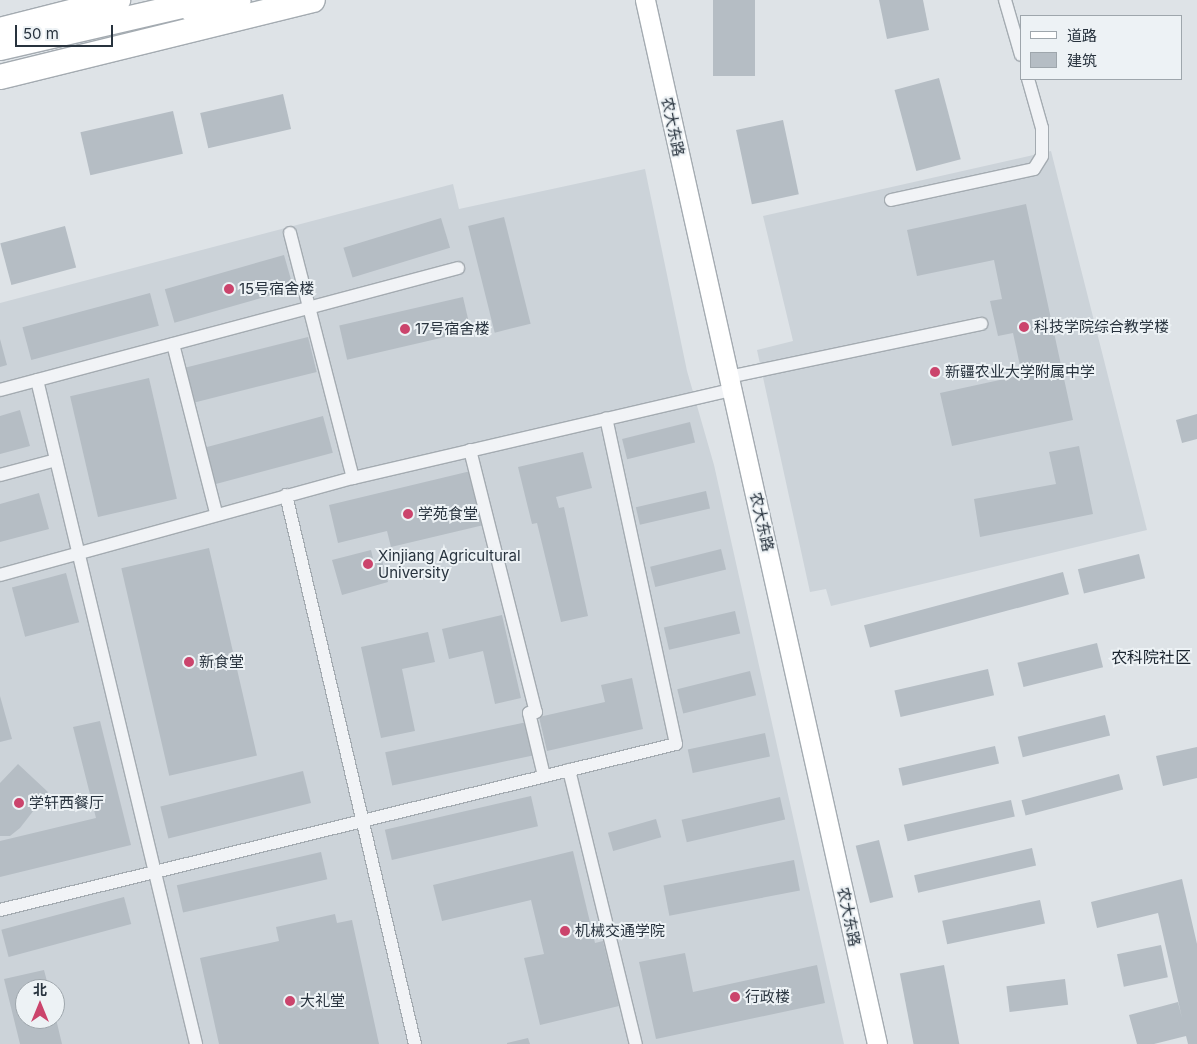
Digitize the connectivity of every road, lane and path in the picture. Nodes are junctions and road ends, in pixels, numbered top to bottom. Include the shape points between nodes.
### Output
1 (59, 0) edge
2 (110, 0) edge
3 (118, 0) edge
4 (208, 0) edge
5 (241, 0) edge
6 (313, 0) edge
7 (645, 0) edge
8 (1004, 0) edge
9 (0, 14) edge
10 (0, 29) edge
11 (0, 48) edge
12 (1020, 52) edge
13 (0, 59) edge
14 (0, 77) edge
15 (1028, 80) edge
16 (891, 200) dead end
17 (290, 233) dead end
18 (458, 268) dead end
19 (310, 308) junction
20 (981, 324) dead end
21 (173, 344) junction
22 (37, 380) junction
23 (730, 384) junction
24 (0, 390) edge
25 (606, 418) junction
26 (470, 450) junction
27 (56, 460) junction
28 (0, 475) edge
29 (353, 478) junction
30 (286, 495) junction
31 (216, 513) junction
32 (79, 552) junction
33 (0, 575) edge
34 (569, 770) junction
35 (544, 776) junction
36 (363, 822) junction
37 (155, 872) junction
38 (0, 910) edge
39 (196, 1044) edge
40 (416, 1044) edge
41 (636, 1044) edge
42 (877, 1044) edge

1 - 9 highway
2 - 10 main road
3 - 10 highway
4 - 11 highway
5 - 13 main road
6 - 14 highway
7 - 23 main road, 农大东路
8 - 12 street
15 - 16 street via 1042,128 1042,156 1034,169
17 - 19 street
18 - 19 street
19 - 21 street
19 - 29 street
20 - 23 street
21 - 22 street
21 - 31 street
22 - 24 street
22 - 27 street
23 - 25 street
23 - 42 main road, 农大东路
25 - 26 street
25 - 34 street via 676,744
26 - 29 street
26 - 35 street via 536,712 529,714
27 - 28 street
27 - 32 street
29 - 30 street
30 - 31 street
30 - 36 street
31 - 32 street
32 - 33 street
32 - 37 street
34 - 35 street
34 - 41 street
35 - 36 street
36 - 37 street
36 - 40 street
37 - 38 street
37 - 39 street

